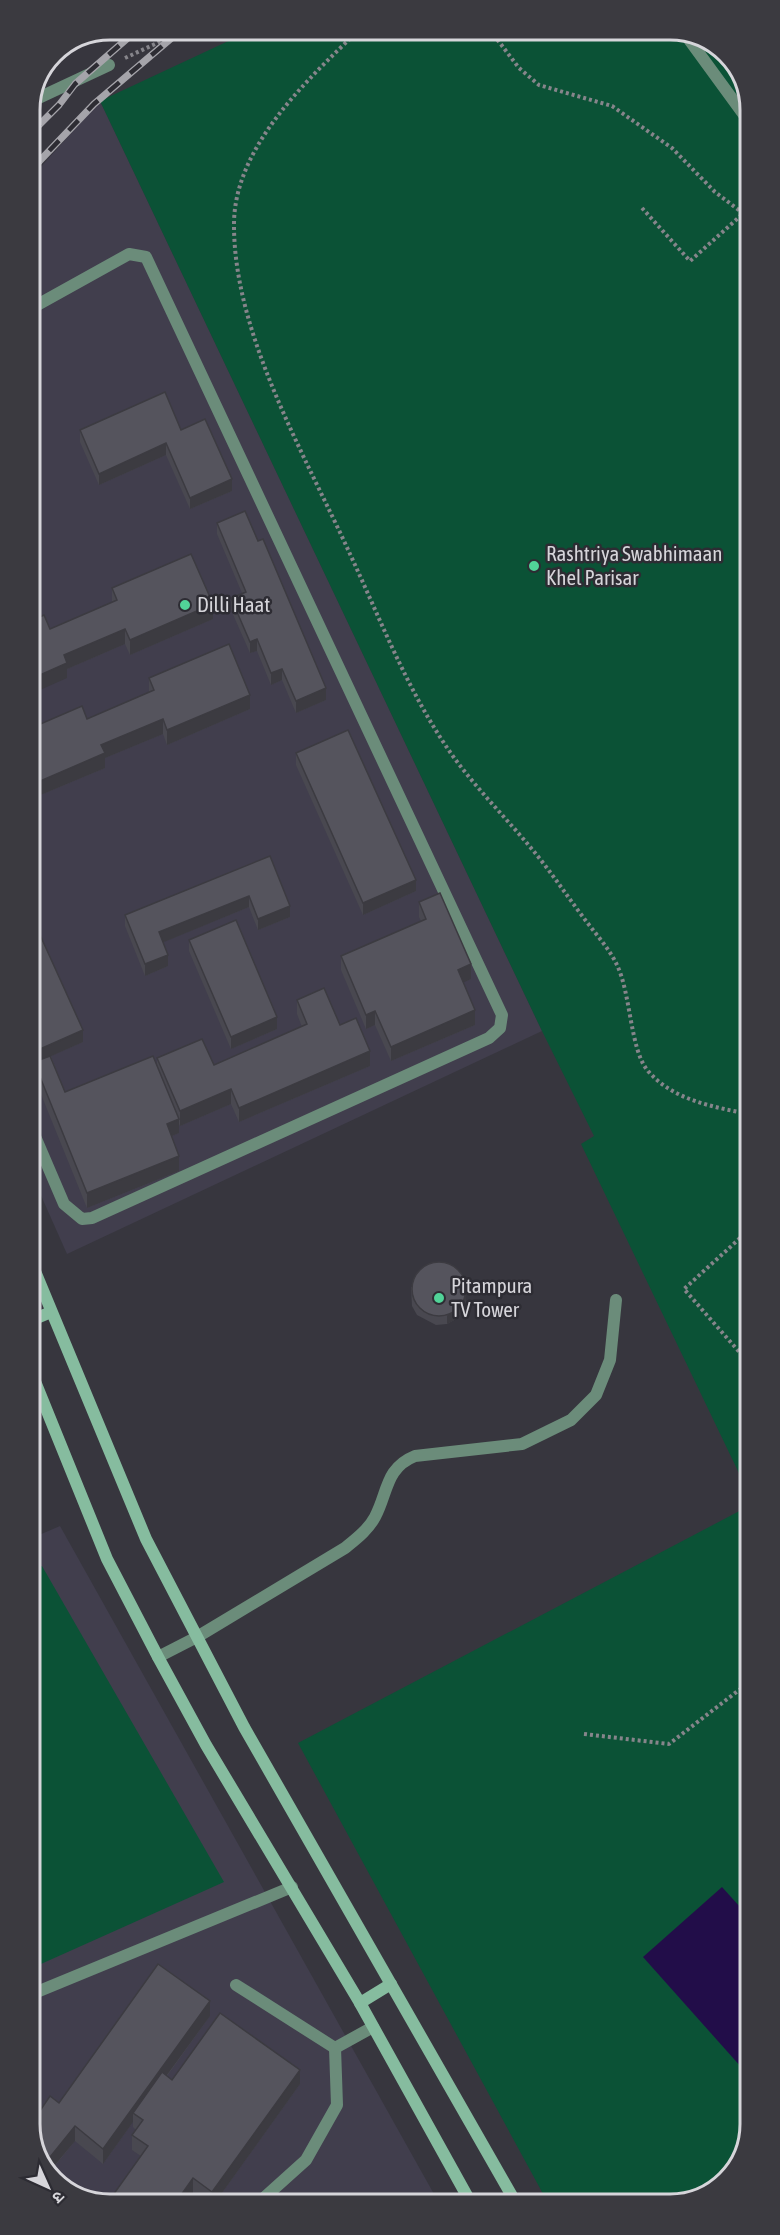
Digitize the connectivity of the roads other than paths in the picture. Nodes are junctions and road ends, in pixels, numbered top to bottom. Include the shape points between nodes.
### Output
1 (694, 45) edge
2 (109, 65) road end
3 (42, 96) edge
4 (740, 109) edge
5 (40, 303) edge
6 (40, 1148) edge
7 (40, 1284) edge
8 (616, 1300) dead end
9 (51, 1312) junction
10 (40, 1317) edge
11 (40, 1394) edge
12 (197, 1637) junction
13 (158, 1657) junction
14 (292, 1887) junction
15 (391, 1984) junction
16 (236, 1985) dead end
17 (40, 1991) edge
18 (360, 2003) junction
19 (373, 2027) junction
20 (336, 2048) junction
21 (268, 2194) edge
22 (466, 2194) edge
23 (511, 2194) edge

1 - 4 street
2 - 3 street
5 - 6 street via 129,254 146,257 502,1015 500,1028 489,1038 92,1218 82,1219 64,1204
7 - 9 street
8 - 12 street via 610,1360 596,1395 571,1420 522,1444 404,1460 391,1473 376,1516 345,1548
9 - 10 street
9 - 12 street via 146,1539
11 - 13 street via 107,1559
12 - 13 street
12 - 15 street
13 - 14 street
14 - 17 street
14 - 18 street
15 - 18 street
15 - 23 street
16 - 20 street
18 - 19 street
19 - 20 street
19 - 22 street
20 - 21 street via 337,2105 306,2160

